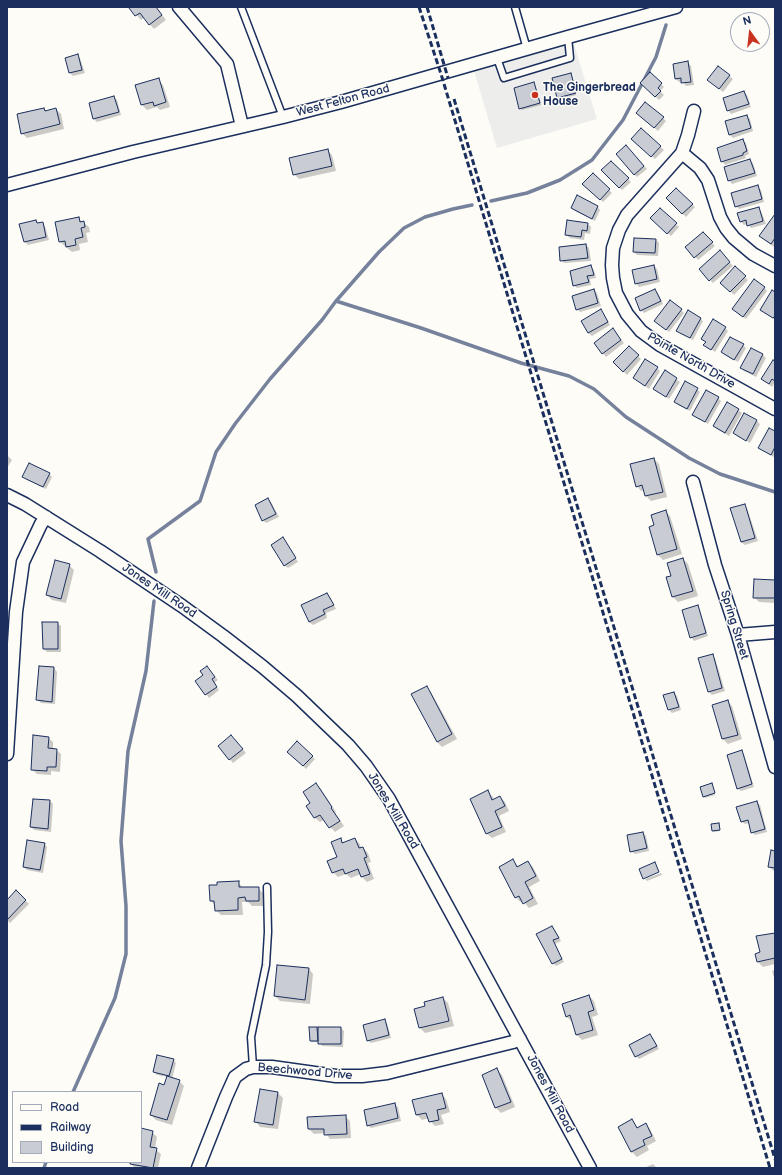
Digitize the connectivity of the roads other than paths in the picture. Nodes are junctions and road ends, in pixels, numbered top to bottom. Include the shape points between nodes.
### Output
1 (179, 7) edge
2 (241, 7) edge
3 (515, 7) edge
4 (676, 7) edge
5 (568, 37) junction
6 (527, 49) junction
7 (497, 58) junction
8 (694, 111) dead end
9 (283, 117) junction
10 (242, 126) junction
11 (682, 153) junction
12 (7, 185) edge
13 (775, 266) edge
14 (775, 409) edge
15 (693, 482) dead end
16 (7, 495) edge
17 (46, 517) junction
18 (775, 632) edge
19 (738, 635) junction
20 (7, 754) edge
21 (775, 767) edge
22 (267, 887) dead end
23 (520, 1039) junction
24 (253, 1067) junction
25 (198, 1168) edge
26 (590, 1168) edge

1 - 10 street via 226,64
2 - 9 lane
3 - 6 lane
4 - 5 street, West Felton Road
5 - 6 street, West Felton Road
5 - 7 lane via 570,58 519,74 504,78
6 - 7 street, West Felton Road
7 - 9 street, West Felton Road
8 - 11 street, Pointe North Drive
9 - 10 street, West Felton Road
10 - 12 street, West Felton Road
11 - 13 street via 700,168 708,180 720,217 734,238 753,254
11 - 14 street, Pointe North Drive via 627,215 619,230 613,248 612,265 616,293 640,331 660,345
15 - 19 street, Spring Street via 715,565
16 - 17 street, Jones Mill Road
17 - 20 street via 23,562 16,612
17 - 23 street, Jones Mill Road via 146,581 223,636 263,667 348,745 389,799
18 - 19 street
19 - 21 street, Spring Street
22 - 24 lane via 266,964 251,1037
23 - 24 street, Beechwood Drive via 387,1073 362,1076 336,1076
23 - 26 street, Jones Mill Road
24 - 25 street, Beechwood Drive via 235,1077

